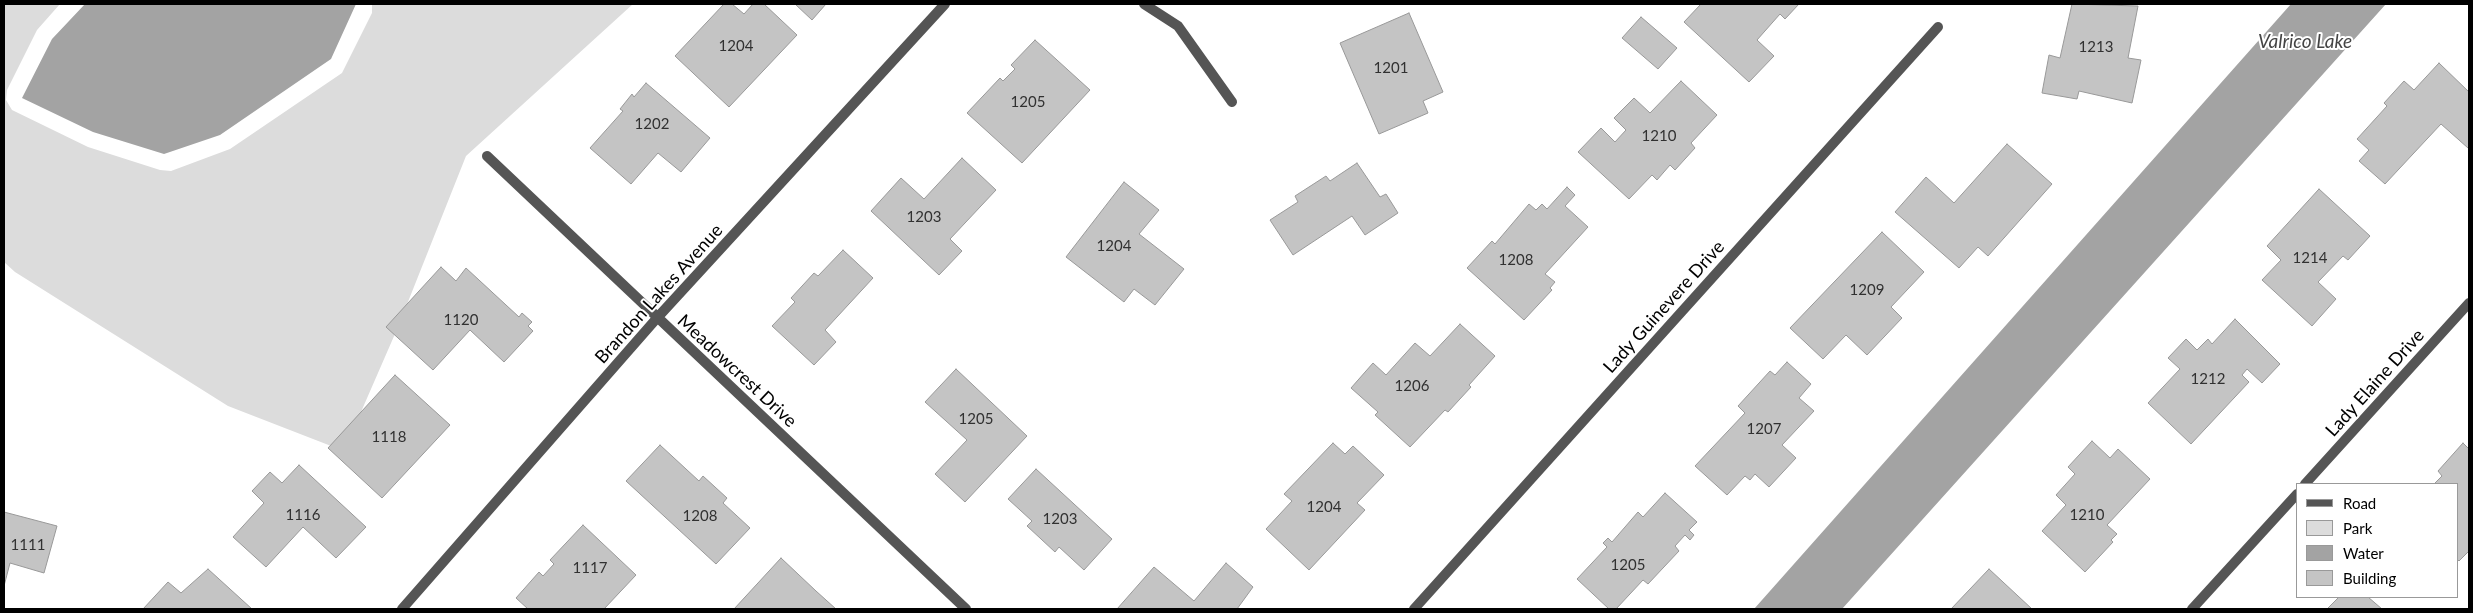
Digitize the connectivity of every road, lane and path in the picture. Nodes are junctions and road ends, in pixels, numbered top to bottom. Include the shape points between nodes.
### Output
1 (945, 4) edge
2 (1144, 4) edge
3 (1938, 27) dead end
4 (1232, 102) dead end
5 (487, 156) dead end
6 (2469, 303) edge
7 (657, 318) junction
8 (2306, 483) edge
9 (2296, 495) edge
10 (402, 609) edge
11 (966, 609) edge
12 (1414, 609) edge
13 (2192, 609) edge

1 - 7 street, Brandon Lakes Avenue
2 - 4 street via 1178,26
3 - 12 street, Lady Guinevere Drive
5 - 7 street, Meadowcrest Drive
6 - 8 street, Lady Elaine Drive
7 - 10 street, Brandon Lakes Avenue
7 - 11 street, Meadowcrest Drive
9 - 13 street

